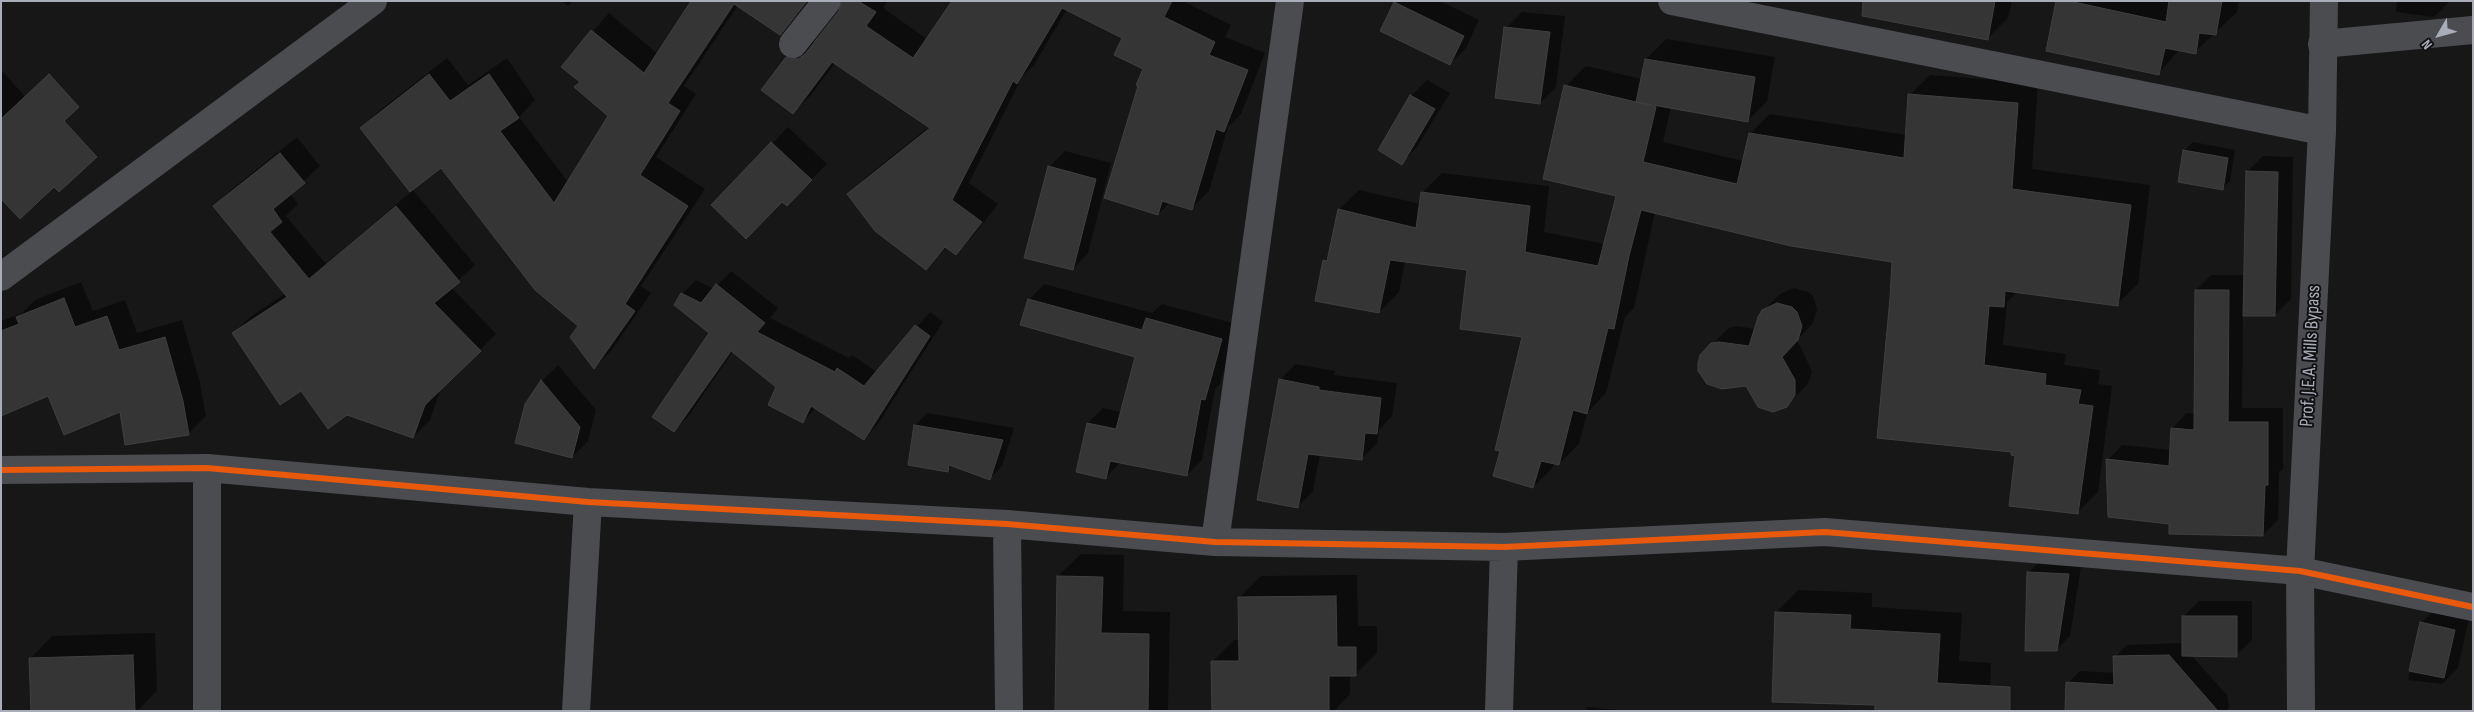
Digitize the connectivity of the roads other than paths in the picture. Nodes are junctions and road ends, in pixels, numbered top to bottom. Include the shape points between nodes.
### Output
1 (373, 1) edge
2 (827, 1) edge
3 (1290, 1) edge
4 (1672, 1) edge
5 (2324, 1) edge
6 (2473, 30) edge
7 (793, 44) dead end
8 (2322, 44) junction
9 (2322, 131) junction
10 (1, 277) edge
11 (207, 468) junction
12 (1, 470) edge
13 (588, 502) junction
14 (1006, 524) junction
15 (1215, 542) junction
16 (1504, 547) junction
17 (2300, 571) junction
18 (2473, 607) edge
19 (207, 711) edge
20 (576, 711) edge
21 (1009, 711) edge
22 (1499, 711) edge
23 (2302, 711) edge

1 - 10 street
2 - 7 street
3 - 15 street
4 - 9 street
5 - 8 street, Prof. J.E.A. Mills Bypass
6 - 8 street
8 - 9 street, Prof. J.E.A. Mills Bypass
9 - 17 street, Prof. J.E.A. Mills Bypass
11 - 12 street
11 - 13 street
11 - 19 street
13 - 14 street
13 - 20 street
14 - 15 street
14 - 21 street
15 - 16 street
16 - 17 street via 1825,532
16 - 22 street
17 - 18 street
17 - 23 street, Prof. J.E.A. Mills Bypass

